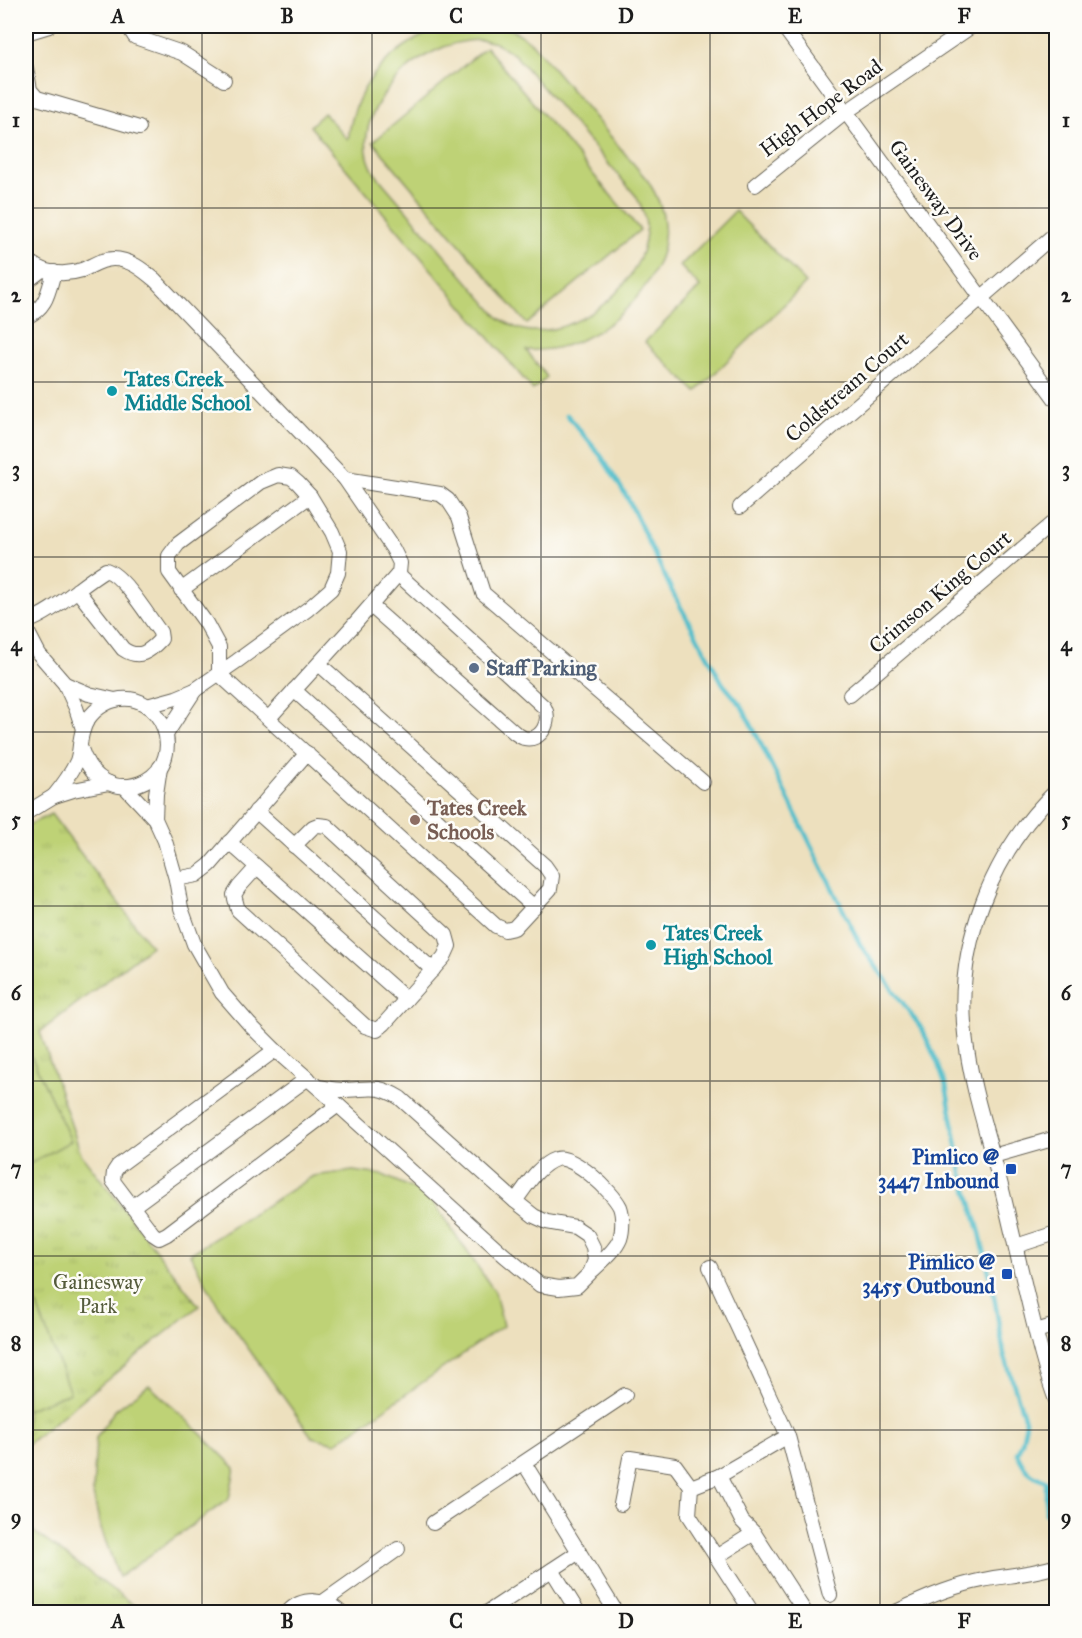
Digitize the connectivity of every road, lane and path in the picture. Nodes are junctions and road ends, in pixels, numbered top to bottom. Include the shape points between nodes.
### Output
1 (49, 26) edge
2 (128, 26) edge
3 (783, 26) edge
4 (972, 26) edge
5 (27, 30) edge
6 (26, 68) edge
7 (224, 80) dead end
8 (846, 112) junction
9 (139, 128) dead end
10 (754, 185) dead end
11 (1056, 233) edge
12 (26, 257) edge
13 (48, 271) junction
14 (26, 282) edge
15 (982, 298) junction
16 (26, 317) edge
17 (1056, 400) edge
18 (345, 479) junction
19 (310, 496) junction
20 (740, 507) dead end
21 (1056, 520) edge
22 (398, 574) junction
23 (77, 590) junction
24 (181, 590) junction
25 (371, 606) junction
26 (26, 622) edge
27 (26, 629) edge
28 (318, 664) junction
29 (219, 674) junction
30 (65, 684) junction
31 (195, 690) junction
32 (294, 690) junction
33 (850, 695) dead end
34 (115, 700) junction
35 (147, 706) junction
36 (269, 718) junction
37 (83, 729) junction
38 (166, 733) junction
39 (81, 749) junction
40 (306, 753) junction
41 (160, 768) junction
42 (703, 782) dead end
43 (109, 783) junction
44 (124, 786) junction
45 (1056, 791) edge
46 (54, 796) junction
47 (256, 811) junction
48 (26, 813) edge
49 (155, 819) junction
50 (229, 842) junction
51 (294, 846) junction
52 (258, 867) junction
53 (176, 879) junction
54 (534, 907) junction
55 (433, 970) junction
56 (406, 999) junction
57 (275, 1050) junction
58 (313, 1082) junction
59 (338, 1105) junction
60 (1056, 1138) edge
61 (993, 1156) junction
62 (515, 1201) junction
63 (132, 1207) junction
64 (1056, 1233) edge
65 (1016, 1246) junction
66 (710, 1267) dead end
67 (590, 1273) junction
68 (1056, 1325) edge
69 (1036, 1331) junction
70 (625, 1395) dead end
71 (1056, 1400) edge
72 (788, 1436) junction
73 (524, 1463) junction
74 (719, 1476) junction
75 (691, 1487) junction
76 (621, 1504) dead end
77 (433, 1523) dead end
78 (754, 1533) junction
79 (398, 1549) dead end
80 (579, 1552) junction
81 (716, 1557) junction
82 (1056, 1566) edge
83 (552, 1570) junction
84 (830, 1595) dead end
85 (323, 1602) junction
86 (288, 1612) edge
87 (340, 1612) edge
88 (488, 1612) edge
89 (578, 1612) edge
90 (616, 1612) edge
91 (752, 1612) edge
92 (805, 1612) edge
93 (896, 1612) edge

1 - 5 street
2 - 7 street via 135,37 182,53
3 - 8 street, Gainesway Drive
4 - 8 street, High Hope Road
6 - 9 street via 30,90 37,98
8 - 10 street, High Hope Road
8 - 15 street, Gainesway Drive
11 - 15 street, Coldstream Court
12 - 13 street
13 - 14 street
13 - 16 street via 45,302
13 - 18 street via 69,273 114,259 140,268
15 - 17 street, Gainesway Drive
15 - 20 street, Coldstream Court
18 - 22 street via 393,549 400,563
18 - 42 street via 440,494 448,500 459,517 483,593
19 - 24 street
19 - 24 street via 291,477 278,475 261,482 178,544 170,556 169,572
19 - 29 street via 340,551 338,573 331,589
21 - 33 street, Crimson King Court
22 - 25 street
22 - 25 street via 544,707 547,724 541,732 524,738 515,733
23 - 23 street via 106,570 112,572 160,632 161,639 142,654 132,655
23 - 26 street
24 - 29 street via 219,647
25 - 28 street
27 - 30 street via 39,654
28 - 32 street
28 - 54 street via 545,866 552,876 550,889
29 - 31 street
29 - 36 street
30 - 34 street
30 - 37 street
31 - 35 street
31 - 38 street
32 - 36 street
32 - 54 street
34 - 35 street via 126,699
34 - 37 street via 101,706
35 - 38 street via 156,713
36 - 40 street
37 - 39 street
38 - 41 street via 166,751
39 - 43 street via 90,770
39 - 46 street via 71,773
40 - 47 street
40 - 54 street via 496,926 514,928
41 - 44 street via 144,781
41 - 49 street
43 - 44 street
43 - 46 street
44 - 49 street
45 - 61 street via 1013,843 996,872 968,956 964,1034
46 - 48 street
47 - 50 street
47 - 51 street
49 - 53 street
50 - 52 street
50 - 53 street via 197,875
51 - 55 street
51 - 55 street via 313,827 327,826 446,935 449,946
52 - 56 street
52 - 56 street via 234,895 238,910 365,1026 377,1029
53 - 57 street via 194,944 222,993
55 - 56 street
57 - 58 street
57 - 63 street via 118,1166 113,1181
58 - 59 street
58 - 62 street via 341,1090 388,1090
58 - 63 street
59 - 63 street via 159,1238
59 - 67 street via 540,1285 576,1286
60 - 61 street
61 - 65 street
62 - 67 street via 534,1216 575,1227 586,1235 595,1260
62 - 67 street via 537,1172 561,1158 579,1165 612,1195 620,1208 620,1238
64 - 65 street
65 - 69 street
66 - 72 street
68 - 69 street
69 - 71 street
70 - 73 street
72 - 74 street
72 - 84 street
73 - 77 street
73 - 80 street
74 - 75 street
74 - 78 street via 742,1521
75 - 76 street via 675,1465 630,1458
75 - 81 street via 689,1515
78 - 81 street
78 - 92 street
79 - 85 street
80 - 83 street
80 - 90 street
81 - 91 street
82 - 93 street via 981,1580 924,1598
83 - 88 street
83 - 89 street
85 - 86 street via 302,1603
85 - 87 street

